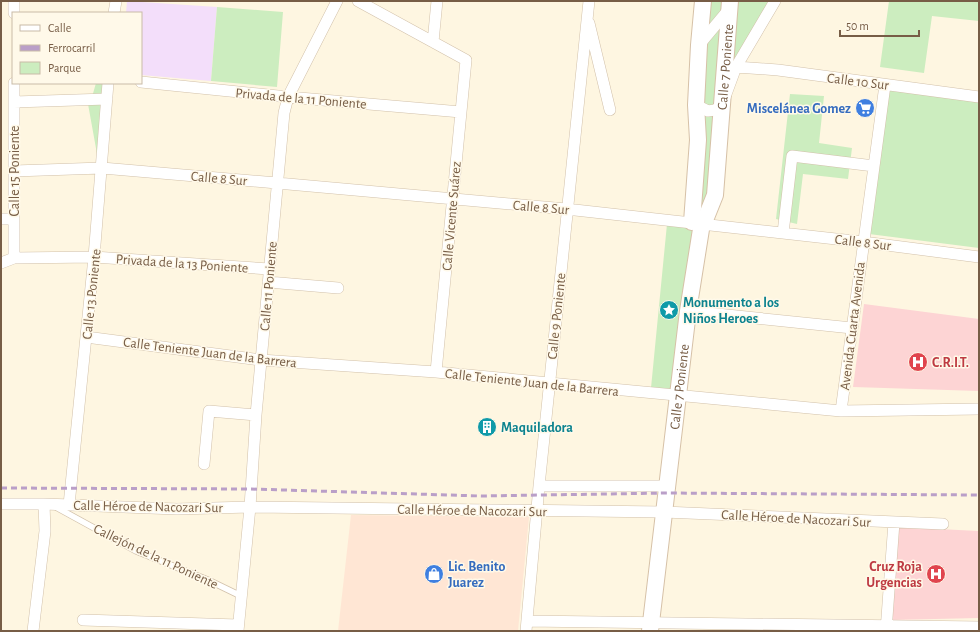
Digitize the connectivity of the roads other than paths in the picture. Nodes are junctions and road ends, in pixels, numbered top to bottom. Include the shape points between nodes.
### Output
1 (14, 1) edge
2 (116, 1) edge
3 (337, 1) edge
4 (358, 1) edge
5 (437, 1) edge
6 (585, 1) edge
7 (589, 1) edge
8 (703, 1) edge
9 (774, 1) edge
10 (731, 4) edge
11 (14, 12) edge
12 (114, 12) edge
13 (587, 15) junction
14 (433, 42) junction
15 (699, 45) junction
16 (736, 68) junction
17 (142, 82) edge
18 (14, 84) edge
19 (108, 84) edge
20 (885, 85) junction
21 (288, 97) junction
22 (979, 97) edge
23 (107, 99) junction
24 (14, 102) junction
25 (696, 105) junction
26 (722, 105) junction
27 (610, 110) dead end
28 (461, 112) junction
29 (874, 166) junction
30 (102, 168) junction
31 (14, 171) junction
32 (277, 183) junction
33 (453, 199) junction
34 (566, 209) junction
35 (1, 219) edge
36 (14, 219) junction
37 (697, 223) junction
38 (783, 233) junction
39 (863, 242) junction
40 (94, 257) junction
41 (979, 257) edge
42 (14, 258) junction
43 (1, 263) edge
44 (269, 269) junction
45 (268, 282) junction
46 (338, 288) dead end
47 (688, 311) junction
48 (852, 328) junction
49 (86, 337) junction
50 (261, 360) junction
51 (436, 372) junction
52 (549, 384) junction
53 (679, 396) junction
54 (979, 409) edge
55 (842, 411) junction
56 (256, 415) junction
57 (204, 464) dead end
58 (539, 486) junction
59 (667, 486) junction
60 (1, 504) edge
61 (47, 504) junction
62 (69, 505) junction
63 (250, 507) junction
64 (537, 510) junction
65 (664, 512) junction
66 (894, 522) junction
67 (943, 524) dead end
68 (241, 596) junction
69 (82, 620) dead end
70 (527, 626) edge
71 (650, 627) edge
72 (979, 627) edge
73 (238, 628) edge
74 (793, 628) edge
75 (887, 629) edge
76 (33, 631) edge

1 - 11 street
2 - 12 street
3 - 21 street, Calle 11 Poniente
4 - 14 street
5 - 14 street
6 - 13 street
7 - 13 street, Calle 9 Poniente
8 - 15 main road, Calle 7 Poniente
9 - 16 street
10 - 15 street
10 - 26 main road, Calle 7 Poniente
13 - 27 street
13 - 34 street, Calle 9 Poniente
14 - 28 street, Calle Vicente Suárez via 466,60
15 - 25 main road, Calle 7 Poniente
16 - 20 street, Calle 10 Sur via 778,70
16 - 26 street
17 - 21 street, Privada de la 11 Poniente
18 - 24 street, Calle 15 Poniente
19 - 23 street, Calle 13 Poniente
20 - 22 street, Calle 10 Sur
20 - 29 street, Avenida Cuarta Avenida
21 - 28 street, Privada de la 11 Poniente
21 - 32 street, Calle 11 Poniente
23 - 24 street
23 - 30 street, Calle 13 Poniente
24 - 31 street, Calle 15 Poniente
25 - 26 street via 708,111
25 - 37 main road, Calle 7 Poniente
26 - 37 main road, Calle 7 Poniente via 715,195 705,220
28 - 33 street, Calle Vicente Suárez
29 - 38 street via 792,156
29 - 39 street, Avenida Cuarta Avenida
30 - 31 street, Calle 8 Sur
30 - 32 street, Calle 8 Sur
30 - 40 street, Calle 13 Poniente
31 - 36 street, Calle 15 Poniente
32 - 33 street, Calle 8 Sur
32 - 44 street, Calle 11 Poniente
33 - 34 street, Calle 8 Sur
33 - 51 street, Calle Vicente Suárez
34 - 37 street, Calle 8 Sur
34 - 52 street, Calle 9 Poniente
35 - 36 street
36 - 42 street, Calle 15 Poniente
37 - 38 street, Calle 8 Sur
37 - 47 main road, Calle 7 Poniente
38 - 39 street, Calle 8 Sur
39 - 41 street, Calle 8 Sur
39 - 48 street, Avenida Cuarta Avenida
40 - 42 street, Privada de la 13 Poniente
40 - 44 street, Privada de la 13 Poniente
40 - 49 street, Calle 13 Poniente
42 - 43 street
44 - 45 street, Calle 11 Poniente
45 - 46 street
45 - 50 street, Calle 11 Poniente
47 - 48 street
47 - 53 main road, Calle 7 Poniente
48 - 55 street, Avenida Cuarta Avenida
49 - 50 street, Calle Teniente Juan de la Barrera
49 - 62 street, Calle 13 Poniente
50 - 51 street, Calle Teniente Juan de la Barrera
50 - 56 street, Calle 11 Poniente
51 - 52 street, Calle Teniente Juan de la Barrera
52 - 53 street, Calle Teniente Juan de la Barrera
52 - 58 street, Calle 9 Poniente
53 - 55 street, Calle Teniente Juan de la Barrera
53 - 59 main road, Calle 7 Poniente
54 - 55 street, Calle Teniente Juan de la Barrera
56 - 57 street via 209,411
56 - 63 street, Calle 11 Poniente
58 - 59 street
58 - 64 street, Calle 9 Poniente
59 - 65 main road, Calle 7 Poniente
60 - 61 street, Calle Héroe de Nacozari Sur
61 - 62 street, Calle Héroe de Nacozari Sur
61 - 68 lane, Callejón de la 11 Poniente via 136,551
61 - 76 street
62 - 63 street, Calle Héroe de Nacozari Sur via 177,509
63 - 64 street, Calle Héroe de Nacozari Sur
63 - 68 street, Calle 11 Poniente
64 - 65 street, Calle Héroe de Nacozari Sur
64 - 70 street, Calle 9 Poniente
65 - 66 street, Calle Héroe de Nacozari Sur
65 - 71 main road, Calle 7 Poniente
66 - 67 street, Calle Héroe de Nacozari Sur
66 - 75 street
68 - 73 street, Calle 11 Poniente
69 - 73 street
70 - 71 street
71 - 74 street
72 - 75 street
74 - 75 street

